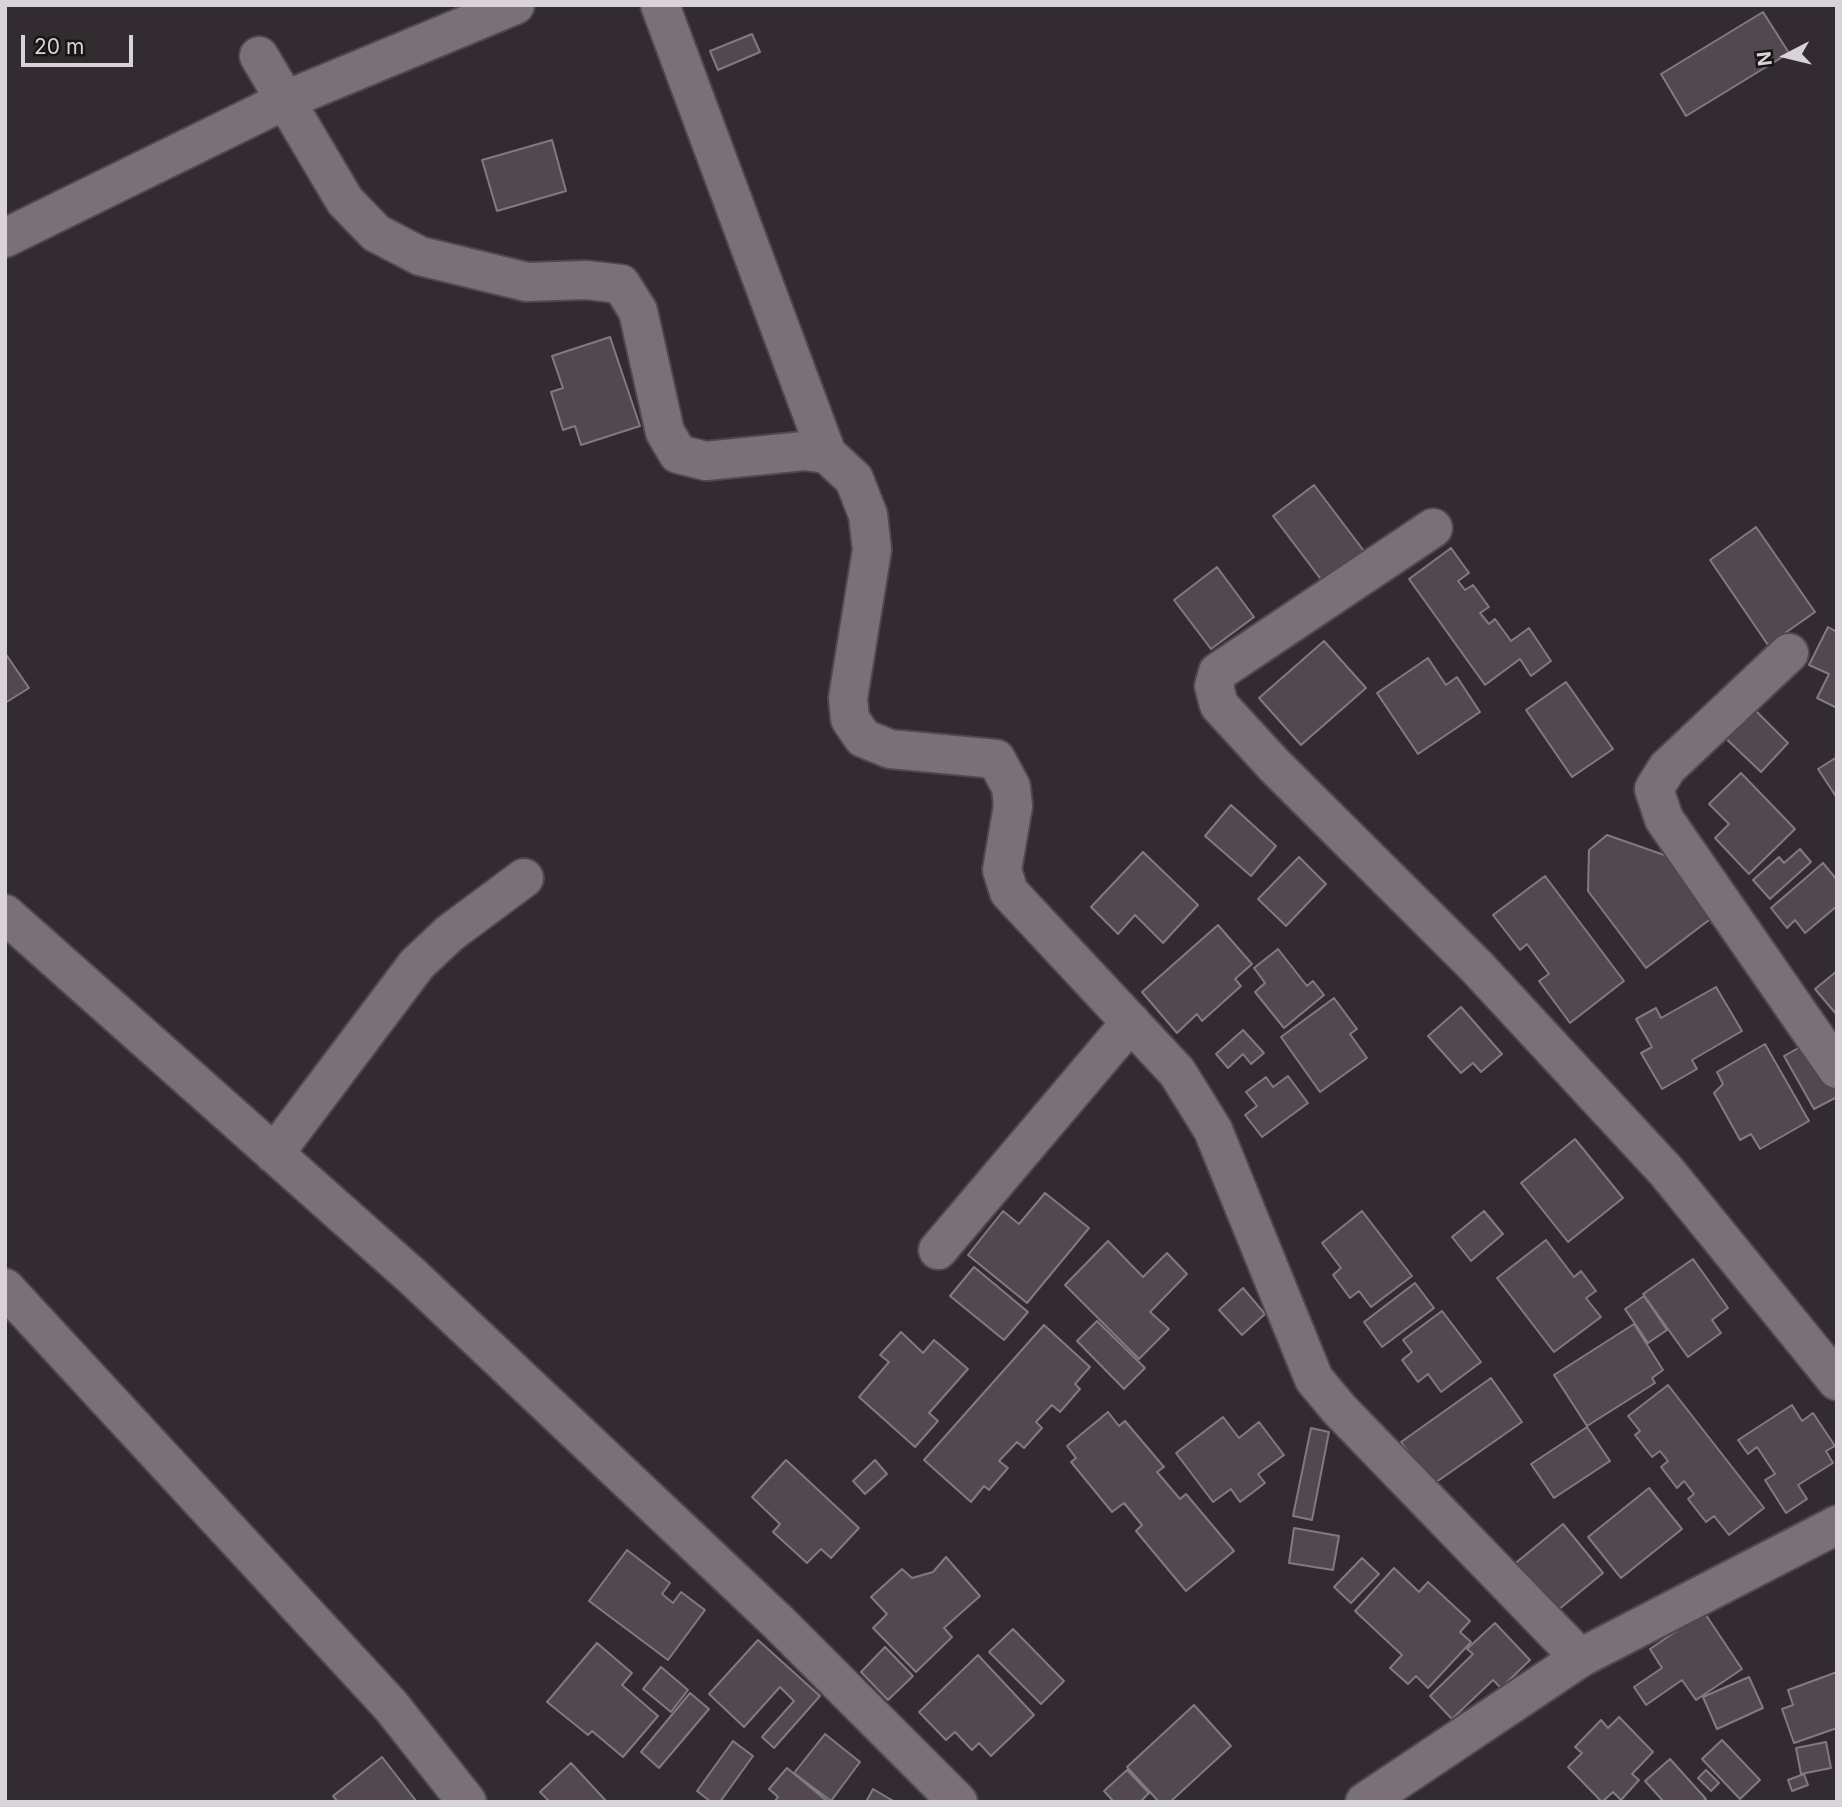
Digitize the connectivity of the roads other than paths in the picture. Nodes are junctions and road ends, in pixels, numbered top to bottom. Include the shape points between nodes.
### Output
1 (515, 5) edge
2 (660, 5) edge
3 (259, 56) dead end
4 (286, 100) junction
5 (5, 238) edge
6 (827, 454) junction
7 (1433, 528) dead end
8 (1789, 653) dead end
9 (524, 878) dead end
10 (5, 914) edge
11 (1131, 1022) junction
12 (1837, 1069) edge
13 (274, 1154) junction
14 (938, 1250) dead end
15 (5, 1288) edge
16 (1837, 1381) edge
17 (1837, 1525) edge
18 (1580, 1658) junction
19 (467, 1802) edge
20 (958, 1802) edge
21 (1365, 1802) edge

1 - 4 street
2 - 6 street
3 - 4 street
4 - 5 street
4 - 6 street via 345,201 376,233 420,256 527,282 621,284 638,311 665,432 678,454 706,461 781,452
6 - 11 street via 854,479 868,515 872,550 848,698 850,719 863,738 890,749 996,759 1012,787 1002,870 1009,892
7 - 16 street via 1218,672 1214,686 1219,705 1476,966 1666,1171
8 - 12 street via 1667,768 1654,789 1664,820
9 - 13 street via 417,964
10 - 13 street
11 - 14 street
11 - 18 street via 1177,1072 1213,1130 1314,1379
13 - 20 street via 413,1277 778,1622
15 - 19 street via 391,1706
17 - 18 street
18 - 21 street

